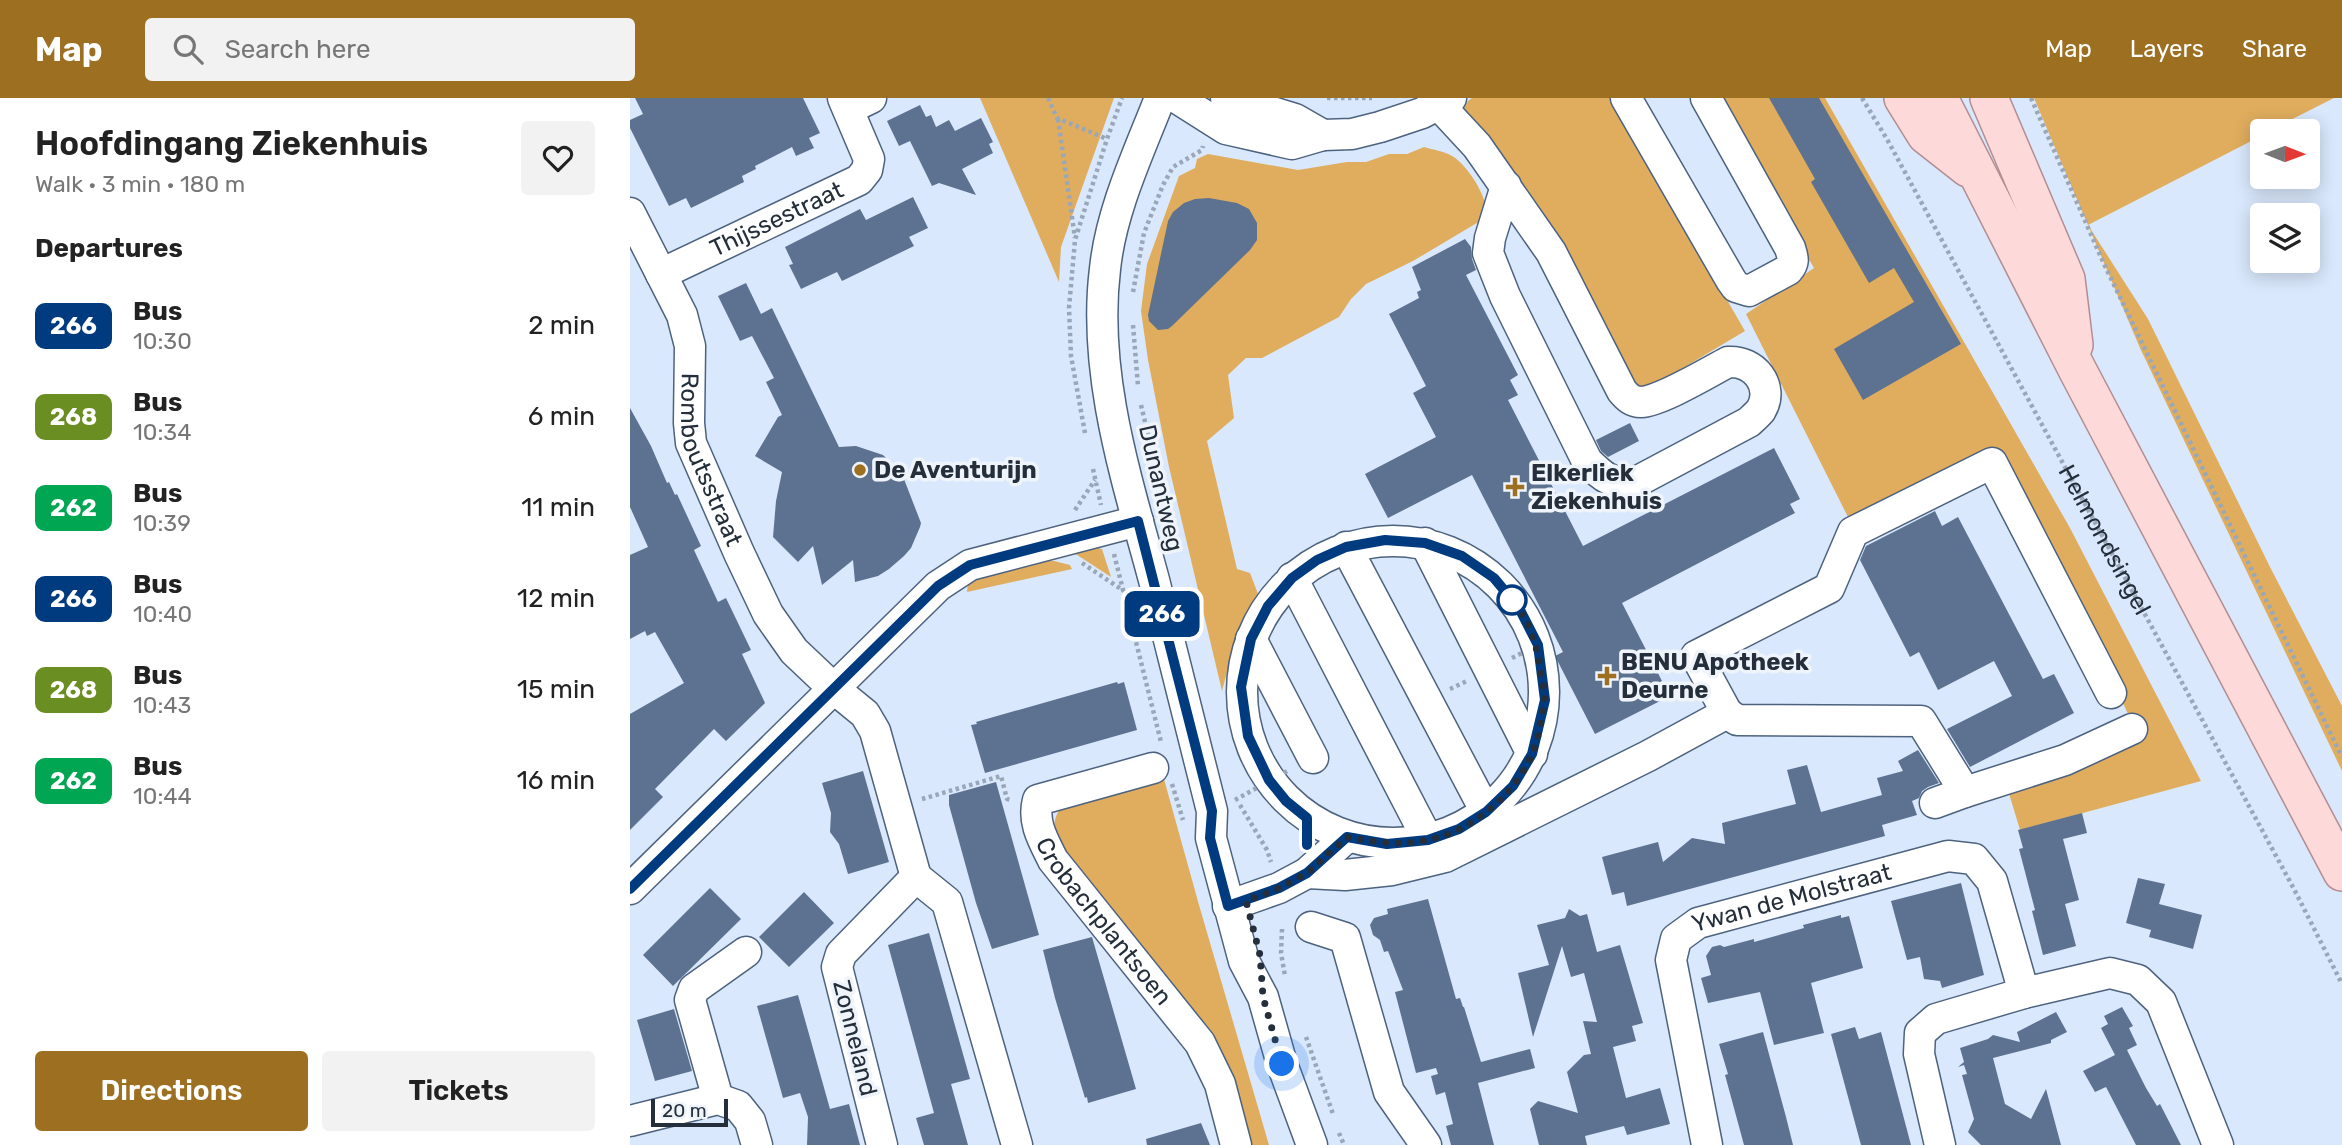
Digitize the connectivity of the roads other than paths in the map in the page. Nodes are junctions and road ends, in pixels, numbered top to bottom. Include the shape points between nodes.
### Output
1 (1160, 98) edge
2 (1177, 98) edge
3 (1626, 98) edge
4 (1706, 98) edge
5 (1903, 98) edge
6 (1939, 98) edge
7 (1989, 98) edge
8 (1445, 101) edge
9 (854, 102) edge
10 (1219, 110) edge
11 (1978, 175) junction
12 (1506, 186) junction
13 (631, 217) edge
14 (661, 274) junction
15 (2078, 371) junction
16 (1138, 521) junction
17 (1425, 543) junction
18 (1346, 547) junction
19 (1292, 578) junction
20 (1251, 639) junction
21 (832, 687) junction
22 (2111, 693) dead end
23 (1718, 718) junction
24 (2133, 729) dead end
25 (1532, 754) junction
26 (1313, 758) dead end
27 (1153, 768) dead end
28 (1965, 792) junction
29 (1935, 803) dead end
30 (1486, 812) junction
31 (1307, 818) junction
32 (1347, 837) junction
33 (1428, 840) junction
34 (1307, 873) junction
35 (2342, 873) edge
36 (916, 877) junction
37 (630, 889) edge
38 (1237, 903) junction
39 (1311, 927) dead end
40 (746, 952) dead end
41 (2024, 993) junction
42 (718, 1099) junction
43 (630, 1121) edge
44 (757, 1145) edge
45 (883, 1145) edge
46 (1017, 1145) edge
47 (1236, 1145) edge
48 (1312, 1145) edge
49 (1426, 1145) edge
50 (1707, 1145) edge
51 (1940, 1145) edge
52 (2218, 1145) edge

1 - 16 street, Dunantweg via 1114,224 1102,300 1110,401
2 - 10 street
3 - 4 street via 1731,280 1749,291 1788,270 1794,259
5 - 11 main road via 1926,135
6 - 11 main road
7 - 15 main road via 2066,279
8 - 10 street via 1422,113 1352,134 1323,135 1294,119
8 - 12 street
9 - 14 street, Thijssestraat via 869,159 859,180
11 - 15 main road
12 - 12 street via 1551,252 1630,399 1641,402 1657,397 1738,361 1749,364 1761,377 1765,394 1761,410 1749,422 1638,481 1605,480 1587,461 1488,253
13 - 14 street, Romboutsstraat
14 - 21 street, Romboutsstraat via 682,315 690,346 691,443 768,614 794,651
15 - 35 main road
16 - 21 street via 970,565 938,586
16 - 38 street, Dunantweg via 1212,811 1210,838
17 - 18 street via 1385,540
17 - 25 street
17 - 25 street via 1462,556 1494,578 1519,608 1538,645 1545,700
18 - 19 street
18 - 30 street
19 - 20 street via 1268,606
19 - 33 street
20 - 26 street
20 - 31 street via 1241,687 1248,736 1269,780
21 - 36 street via 865,714 875,731
21 - 37 street
22 - 23 street via 1992,463 1853,532 1829,588 1696,656
23 - 28 street via 1921,721
23 - 34 street via 1445,857 1392,870
24 - 28 street via 2065,760
25 - 30 street via 1513,786
27 - 47 street, Crobachplantsoen via 1038,800 1035,813 1053,860 1200,1043 1220,1084
28 - 29 street
30 - 33 street via 1459,829
31 - 32 street
31 - 34 street
32 - 33 street via 1387,844
32 - 34 street
34 - 38 street
36 - 45 street, Zonneland via 841,954 837,967
36 - 46 street via 947,902
38 - 48 street, Dunantweg via 1244,961 1274,988 1282,1064
39 - 49 street via 1345,938 1390,1092
40 - 42 street via 694,989 690,1000
41 - 50 street, Ywan de Molstraat via 1992,881 1974,859 1948,856 1698,923 1676,939 1671,960
41 - 51 street via 1936,1019 1920,1033 1919,1054
41 - 52 street via 2110,973 2138,980 2161,1002
42 - 43 street
42 - 44 street via 738,1106 750,1121

